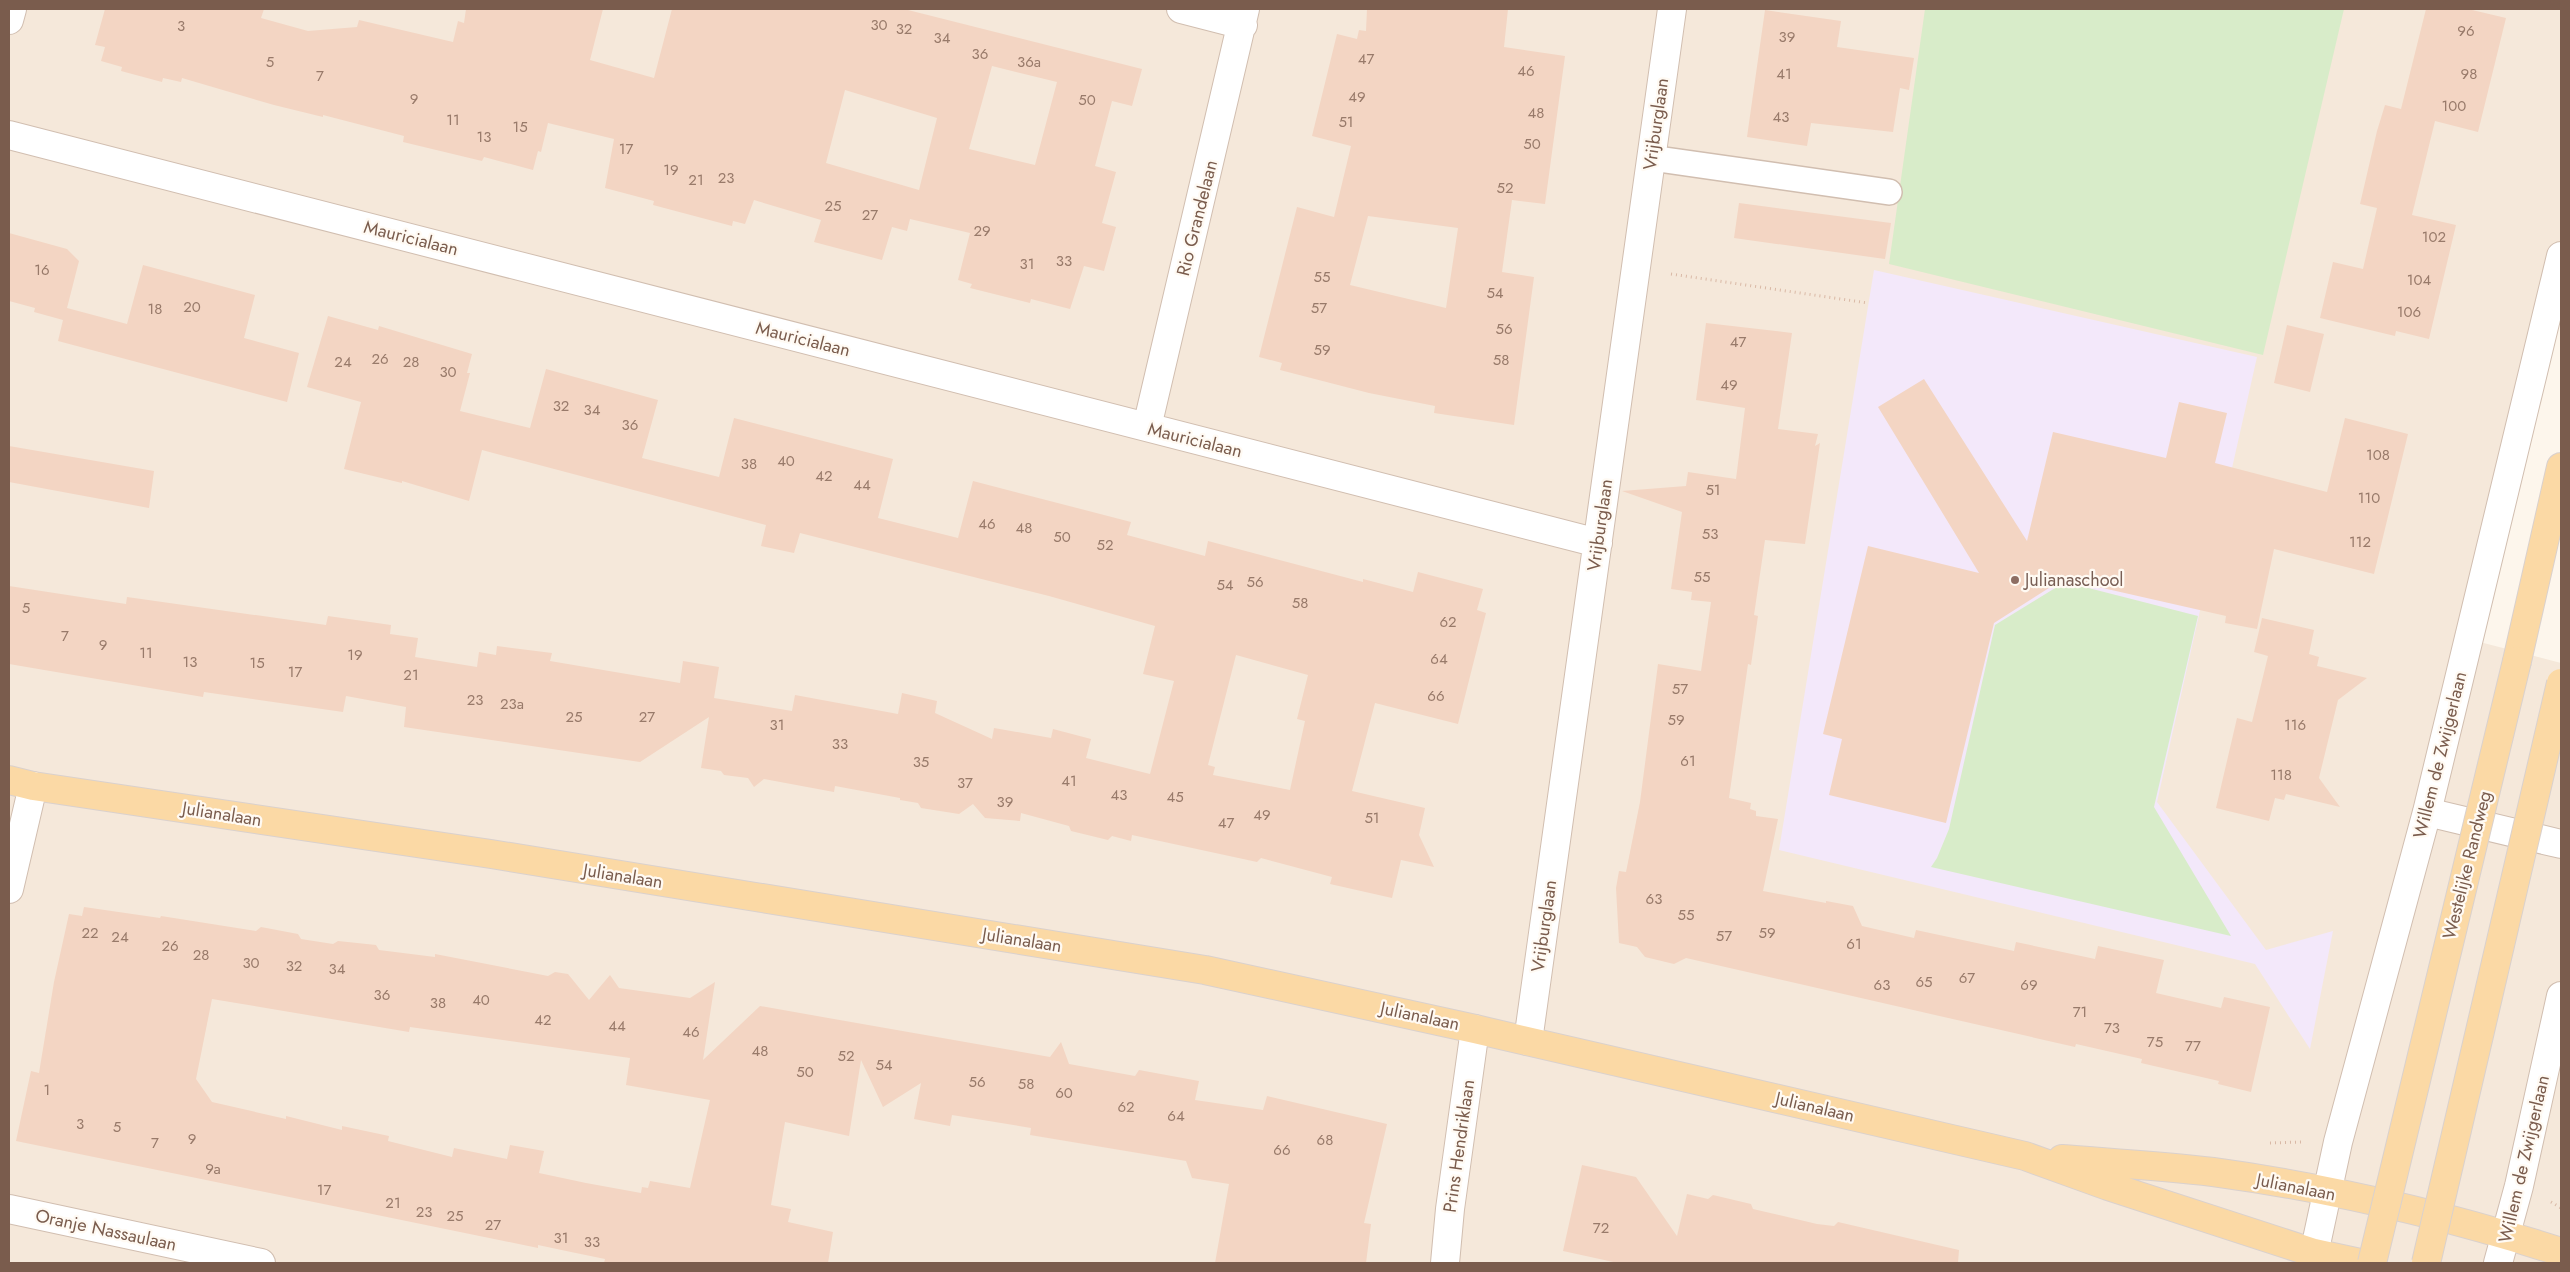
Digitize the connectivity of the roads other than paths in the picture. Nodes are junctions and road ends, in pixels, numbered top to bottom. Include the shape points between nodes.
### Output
1 (12, 9) edge
2 (1181, 9) edge
3 (1672, 9) edge
4 (1244, 17) edge
5 (9, 20) edge
6 (9, 135) edge
7 (1651, 158) junction
8 (1888, 192) dead end
9 (2561, 256) edge
10 (1147, 427) junction
11 (2561, 467) edge
12 (1598, 543) junction
13 (2561, 683) edge
14 (21, 783) edge
15 (2427, 812) junction
16 (2561, 844) edge
17 (9, 889) edge
18 (2561, 996) edge
19 (1475, 1029) junction
20 (1528, 1041) junction
21 (2026, 1156) junction
22 (2328, 1193) junction
23 (9, 1209) edge
24 (2507, 1234) junction
25 (2561, 1252) edge
26 (2313, 1258) edge
27 (261, 1263) edge
28 (1445, 1263) edge
29 (2360, 1263) edge
30 (2372, 1263) edge
31 (2426, 1263) edge
32 (2498, 1263) edge

1 - 5 street
2 - 4 street
3 - 7 street, Vrijburglaan
4 - 10 street, Rio Grandelaan
6 - 10 street, Mauricialaan
7 - 8 lane
7 - 12 street, Vrijburglaan
9 - 15 street, Willem de Zwijgerlaan
10 - 12 street, Mauricialaan
11 - 30 main road, Westelijke Randweg, bridge
12 - 20 street, Vrijburglaan
13 - 31 main road, bridge
14 - 17 street
14 - 19 main road, Julianalaan via 491,854 1205,970
15 - 16 street
15 - 22 street, Willem de Zwijgerlaan via 2338,1142
18 - 24 street, Willem de Zwijgerlaan
19 - 20 main road, Julianalaan
19 - 28 street, Prins Hendriklaan
20 - 21 main road, Julianalaan
21 - 22 main road, Julianalaan via 2213,1172
21 - 26 main road, Julianalaan
22 - 24 main road, Julianalaan
22 - 26 street, Willem de Zwijgerlaan
23 - 27 street, Oranje Nassaulaan
24 - 25 main road, Julianalaan
24 - 32 street, Willem de Zwijgerlaan
26 - 29 main road, Julianalaan

